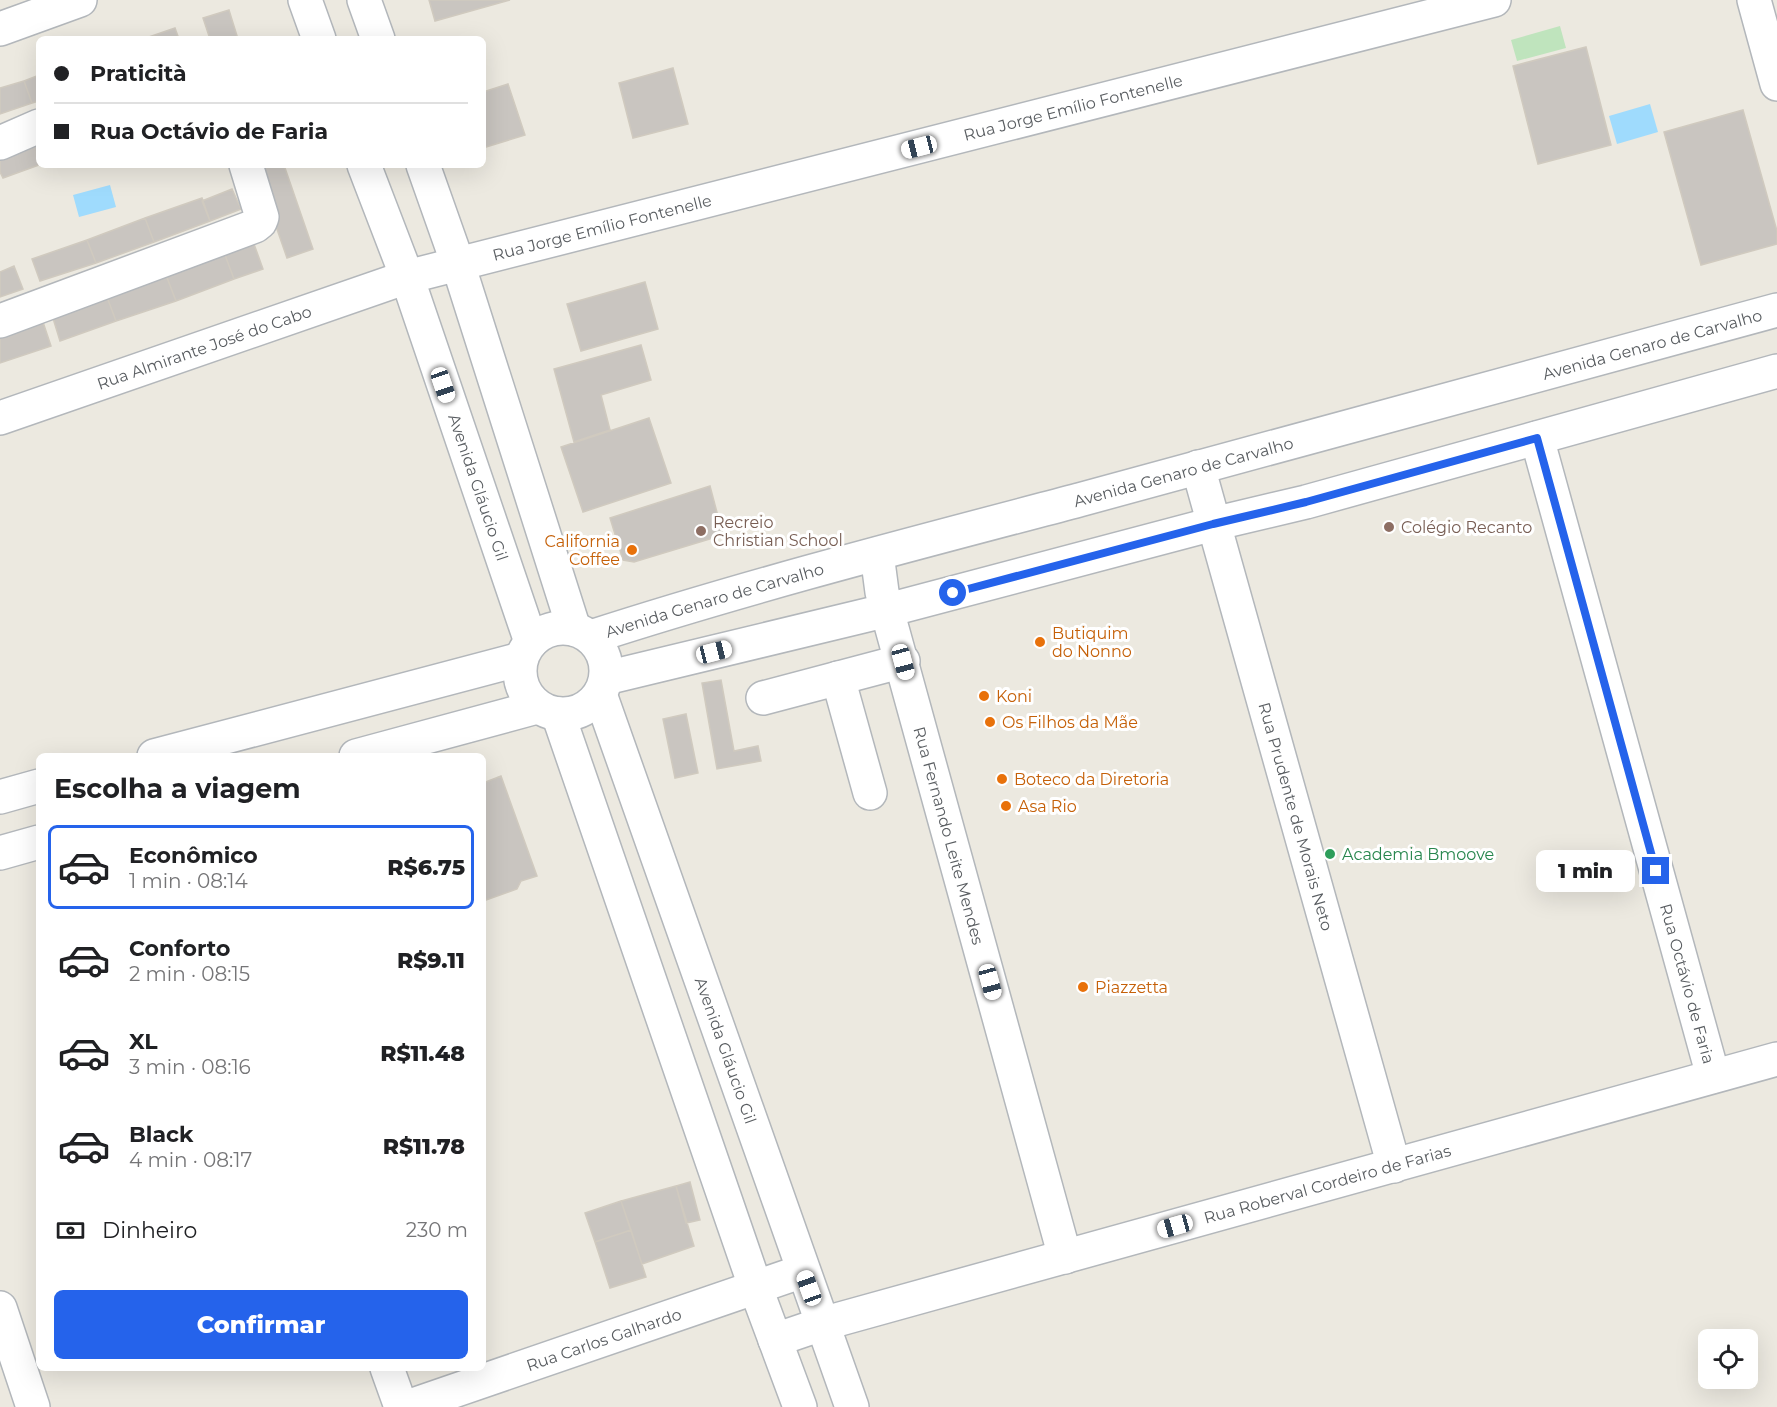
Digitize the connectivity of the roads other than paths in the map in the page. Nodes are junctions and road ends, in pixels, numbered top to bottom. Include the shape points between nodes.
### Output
1 (80, 0) edge
2 (305, 0) edge
3 (364, 0) edge
4 (1494, 0) edge
5 (1754, 0) edge
6 (0, 29) edge
7 (318, 36) edge
8 (377, 36) edge
9 (1777, 84) edge
10 (36, 127) edge
11 (0, 143) edge
12 (247, 168) edge
13 (365, 168) edge
14 (424, 168) edge
15 (458, 264) junction
16 (407, 277) junction
17 (1777, 310) edge
18 (0, 321) edge
19 (1777, 371) edge
20 (0, 418) edge
21 (1537, 438) junction
22 (1198, 467) junction
23 (1213, 524) junction
24 (877, 554) junction
25 (888, 610) junction
26 (583, 633) junction
27 (526, 650) junction
28 (903, 662) junction
29 (838, 678) junction
30 (603, 686) junction
31 (763, 698) dead end
32 (548, 710) junction
33 (165, 753) edge
34 (369, 753) edge
35 (36, 787) edge
36 (870, 793) dead end
37 (0, 797) edge
38 (36, 843) edge
39 (0, 853) edge
40 (1777, 1059) edge
41 (1713, 1076) junction
42 (1394, 1166) junction
43 (1065, 1257) junction
44 (802, 1270) junction
45 (755, 1286) junction
46 (0, 1308) edge
47 (822, 1324) junction
48 (775, 1340) junction
49 (388, 1371) edge
50 (33, 1407) edge
51 (401, 1407) edge
52 (407, 1407) edge
53 (800, 1407) edge
54 (852, 1407) edge

1 - 6 street
2 - 7 street
3 - 8 street
4 - 15 street, Rua Jorge Emílio Fontenelle
5 - 9 street
10 - 11 street
12 - 18 street via 262,217 255,226
13 - 16 street, Avenida Gláucio Gil
14 - 15 street
15 - 16 street, Rua Jorge Emílio Fontenelle
15 - 26 street
16 - 20 street, Rua Almirante José do Cabo
16 - 27 street, Avenida Gláucio Gil
17 - 22 street, Avenida Genaro de Carvalho
19 - 21 street
21 - 23 street
21 - 41 street, Rua Octávio de Faria
22 - 23 street, Rua Prudente de Morais Neto
22 - 24 street, Avenida Genaro de Carvalho
23 - 25 street
23 - 42 street, Rua Prudente de Morais Neto
24 - 25 street, Rua Fernando Leite Mendes via 878,575
24 - 26 street, Avenida Genaro de Carvalho
25 - 28 street, Rua Fernando Leite Mendes
25 - 30 street
26 - 27 street via 550,629 539,634
26 - 30 street via 601,649 606,663
27 - 32 street via 520,677 526,693
27 - 33 street
28 - 29 street
28 - 43 street, Rua Fernando Leite Mendes
29 - 31 street
29 - 36 street
30 - 32 street via 582,710
30 - 44 street, Avenida Gláucio Gil
32 - 34 street
32 - 45 street
35 - 37 street
38 - 39 street
40 - 41 street, Rua Roberval Cordeiro de Farias
41 - 42 street, Rua Roberval Cordeiro de Farias
42 - 43 street, Rua Roberval Cordeiro de Farias
43 - 47 street, Rua Roberval Cordeiro de Farias
44 - 45 street, Rua Carlos Galhardo
44 - 47 street, Avenida Gláucio Gil
45 - 48 street
45 - 52 street, Rua Carlos Galhardo
46 - 50 street
47 - 48 street, Rua Roberval Cordeiro de Farias
47 - 54 street, Avenida Gláucio Gil
48 - 53 street
49 - 51 street

